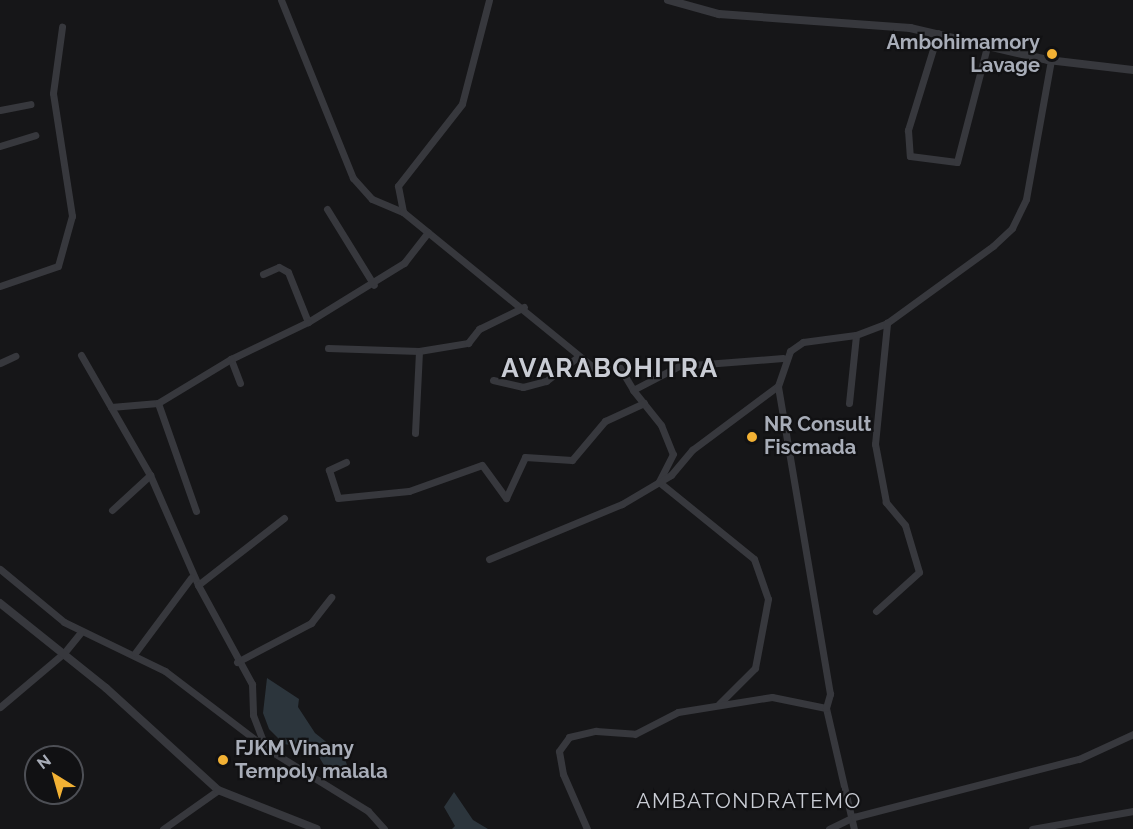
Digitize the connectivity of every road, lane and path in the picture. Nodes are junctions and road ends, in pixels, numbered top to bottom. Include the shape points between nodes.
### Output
1 (281, 0) edge
2 (489, 0) edge
3 (668, 0) edge
4 (62, 27) dead end
5 (938, 33) junction
6 (988, 43) junction
7 (1051, 60) junction
8 (1133, 70) edge
9 (30, 104) dead end
10 (0, 110) edge
11 (35, 135) dead end
12 (0, 146) edge
13 (327, 209) dead end
14 (403, 212) junction
15 (428, 232) junction
16 (263, 274) dead end
17 (374, 285) junction
18 (0, 286) edge
19 (524, 307) junction
20 (308, 322) junction
21 (887, 323) junction
22 (856, 335) junction
23 (328, 348) dead end
24 (419, 351) junction
25 (81, 355) dead end
26 (15, 356) dead end
27 (579, 356) junction
28 (783, 358) junction
29 (231, 359) junction
30 (0, 363) edge
31 (493, 380) dead end
32 (240, 383) dead end
33 (778, 386) junction
34 (633, 390) junction
35 (158, 403) junction
36 (644, 403) junction
37 (849, 403) dead end
38 (111, 407) junction
39 (415, 433) dead end
40 (346, 462) dead end
41 (150, 476) junction
42 (659, 482) junction
43 (112, 510) dead end
44 (196, 511) dead end
45 (284, 518) dead end
46 (489, 559) dead end
47 (0, 569) edge
48 (191, 578) junction
49 (198, 585) junction
50 (331, 597) dead end
51 (0, 603) edge
52 (876, 611) dead end
53 (82, 630) junction
54 (64, 653) junction
55 (135, 653) junction
56 (237, 662) junction
57 (719, 704) junction
58 (0, 707) edge
59 (826, 708) junction
60 (1133, 734) edge
61 (266, 748) junction
62 (218, 790) junction
63 (1133, 812) edge
64 (854, 817) junction
65 (163, 829) edge
66 (317, 829) edge
67 (384, 829) edge
68 (587, 829) edge
69 (829, 829) edge
70 (854, 829) edge
71 (1032, 829) edge

1 - 14 street via 357,184 372,200
2 - 14 street via 462,104 398,186
3 - 5 street via 719,14 846,21
4 - 18 street via 53,93 72,216 58,266
5 - 6 street
5 - 6 street via 908,130 910,156 957,162
6 - 7 street
7 - 8 street
7 - 21 street via 1026,200 1012,228
9 - 10 street
11 - 12 street
13 - 17 street
14 - 15 street
15 - 17 street via 404,263
15 - 19 street
16 - 20 street via 279,267 288,272
17 - 20 street
19 - 24 street via 479,329 468,343
19 - 27 street
20 - 29 street
21 - 22 street
21 - 52 street via 875,444 886,502 905,525 920,572
22 - 28 street via 803,342
22 - 37 street
23 - 24 street
24 - 39 street
25 - 38 street
26 - 30 street
27 - 31 street via 546,381 523,387
27 - 34 street via 594,368 620,368
28 - 33 street
28 - 34 street via 679,366
29 - 32 street
29 - 35 street
33 - 42 street via 712,433
33 - 59 street via 830,694
34 - 36 street
35 - 38 street
35 - 44 street
36 - 40 street via 605,421 572,460 525,457 506,498 482,465 409,491 338,498 329,470
36 - 42 street via 673,454
38 - 41 street
41 - 43 street
41 - 48 street
42 - 46 street via 622,504
42 - 57 street via 754,559 768,599 755,668
45 - 49 street
47 - 53 street via 64,622
48 - 49 street
48 - 55 street
49 - 56 street
50 - 56 street via 311,623
51 - 54 street
53 - 54 street
53 - 55 street
54 - 58 street
54 - 62 street
55 - 61 street
56 - 61 street via 252,684 253,715
57 - 59 street via 772,697
57 - 68 street via 678,712 635,735 596,731 569,737 559,751 563,774
59 - 64 street
60 - 64 street via 1079,759
61 - 67 street via 368,811
62 - 65 street
62 - 66 street
63 - 71 street
64 - 69 street
64 - 70 street

